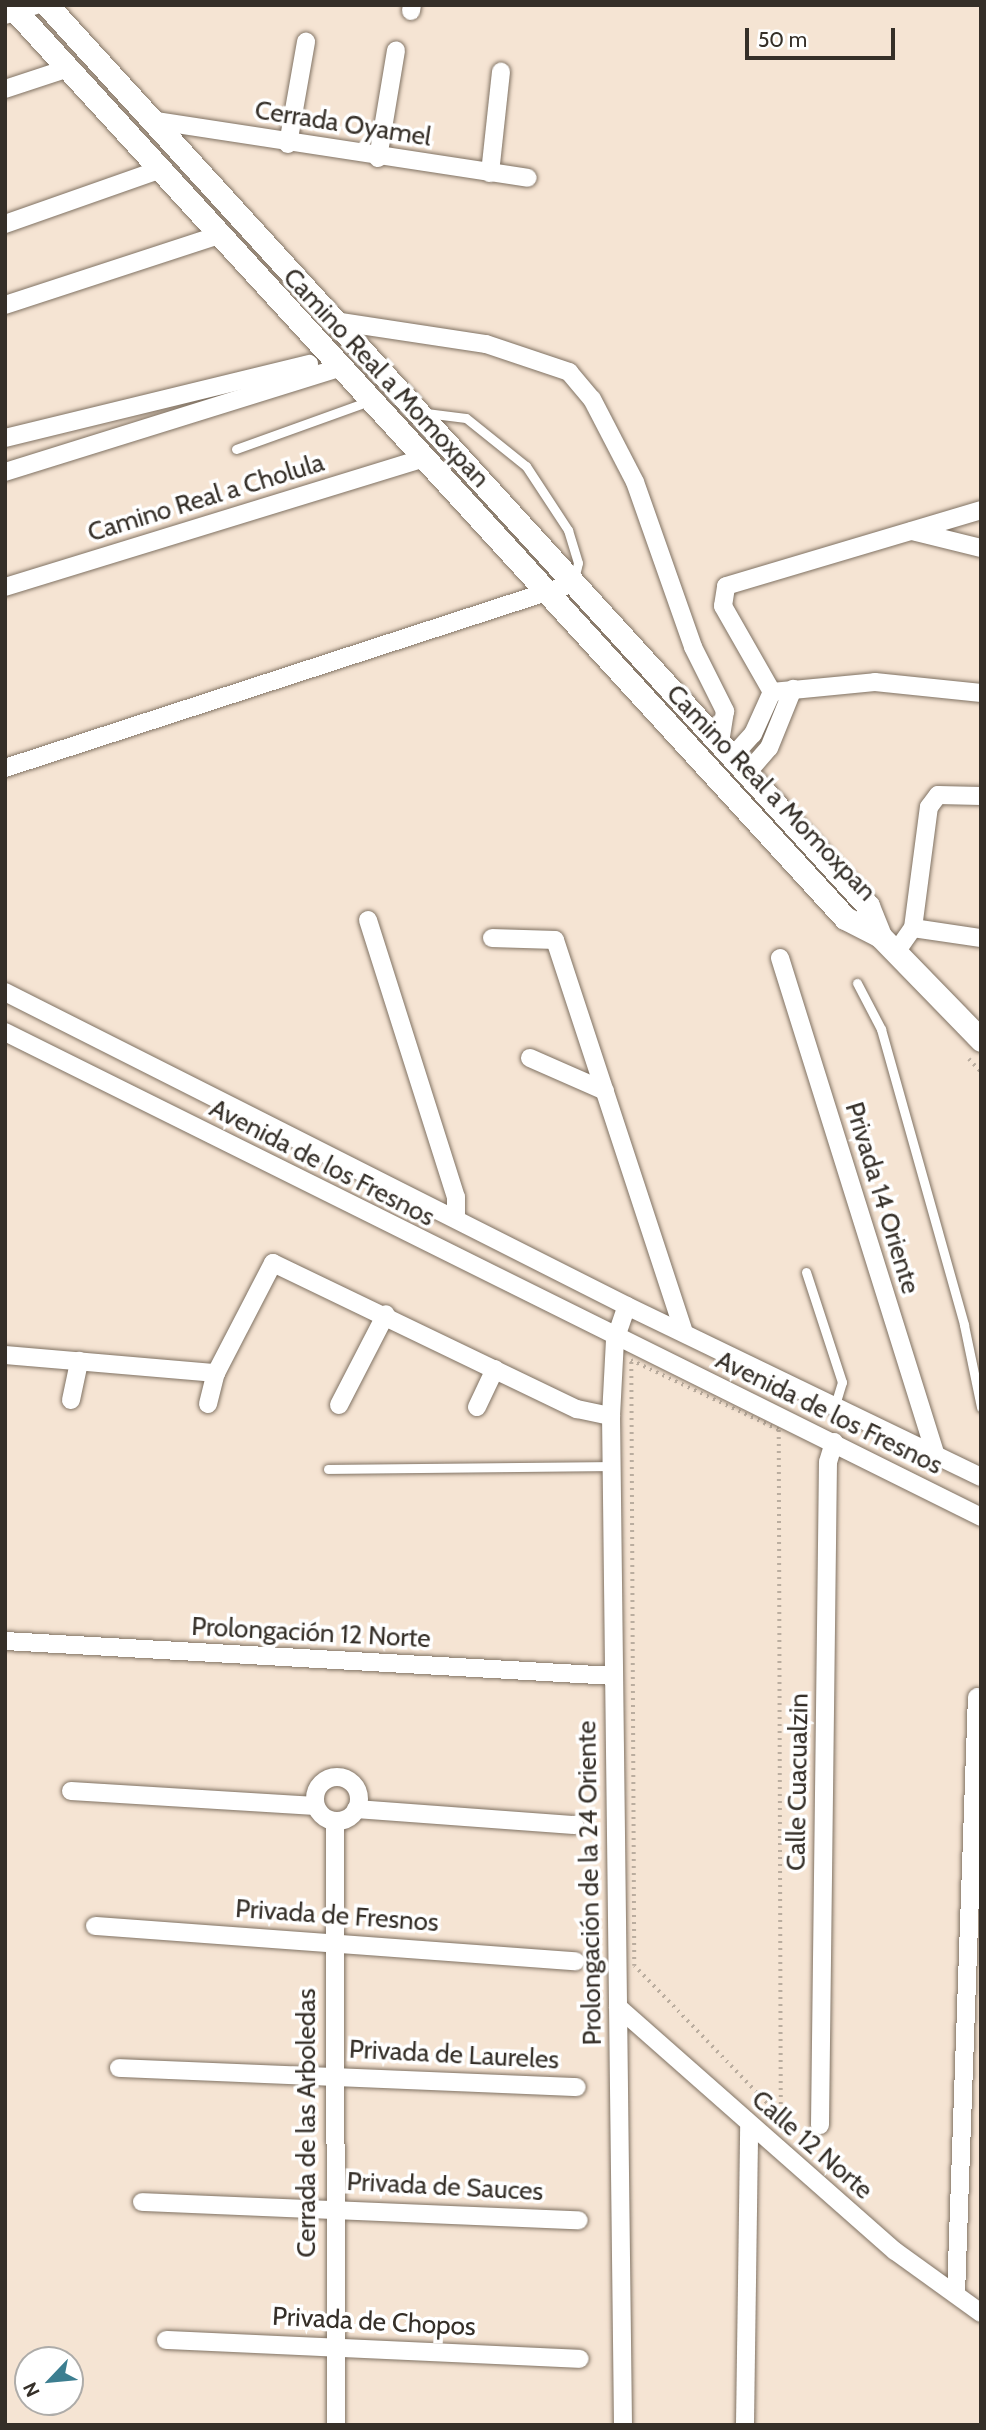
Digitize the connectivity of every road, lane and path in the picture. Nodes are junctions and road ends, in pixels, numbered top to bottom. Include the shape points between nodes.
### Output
1 (47, 5) edge
2 (16, 9) edge
3 (306, 42) dead end
4 (396, 50) dead end
5 (66, 69) junction
6 (501, 72) dead end
7 (5, 89) edge
8 (150, 120) junction
9 (288, 144) junction
10 (378, 158) junction
11 (158, 170) junction
12 (490, 173) junction
13 (528, 178) dead end
14 (5, 224) edge
15 (216, 236) junction
16 (268, 252) junction
17 (247, 269) junction
18 (5, 304) edge
19 (334, 321) junction
20 (334, 363) junction
21 (369, 401) junction
22 (417, 412) junction
23 (5, 438) edge
24 (236, 449) dead end
25 (422, 459) junction
26 (5, 472) edge
27 (981, 510) edge
28 (909, 530) junction
29 (981, 548) edge
30 (574, 583) junction
31 (5, 587) edge
32 (548, 595) junction
33 (793, 689) junction
34 (772, 692) junction
35 (981, 693) edge
36 (733, 758) junction
37 (5, 768) edge
38 (981, 796) edge
39 (368, 919) dead end
40 (913, 928) junction
41 (492, 938) dead end
42 (981, 938) edge
43 (888, 944) junction
44 (780, 958) dead end
45 (858, 983) dead end
46 (5, 992) edge
47 (5, 1032) edge
48 (981, 1040) edge
49 (530, 1058) dead end
50 (605, 1091) junction
51 (456, 1219) junction
52 (806, 1272) dead end
53 (627, 1306) junction
54 (386, 1314) junction
55 (683, 1329) junction
56 (615, 1340) junction
57 (5, 1355) edge
58 (79, 1361) junction
59 (495, 1369) junction
60 (216, 1373) junction
61 (71, 1400) dead end
62 (208, 1404) dead end
63 (339, 1405) dead end
64 (835, 1405) junction
65 (477, 1407) dead end
66 (981, 1407) edge
67 (611, 1416) junction
68 (834, 1442) junction
69 (934, 1453) junction
70 (611, 1466) junction
71 (328, 1469) dead end
72 (981, 1477) edge
73 (981, 1517) edge
74 (5, 1641) edge
75 (614, 1676) junction
76 (976, 1697) dead end
77 (71, 1791) dead end
78 (316, 1806) junction
79 (356, 1809) junction
80 (335, 1821) junction
81 (575, 1825) dead end
82 (95, 1926) dead end
83 (332, 1942) junction
84 (576, 1961) dead end
85 (618, 2007) junction
86 (119, 2068) dead end
87 (332, 2076) junction
88 (577, 2087) dead end
89 (781, 2118) joint
90 (820, 2125) dead end
91 (749, 2126) junction
92 (142, 2202) dead end
93 (334, 2208) junction
94 (579, 2220) dead end
95 (956, 2294) junction
96 (981, 2313) edge
97 (166, 2340) dead end
98 (333, 2346) junction
99 (580, 2359) dead end
100 (336, 2425) edge
101 (623, 2425) edge
102 (745, 2425) edge

1 - 8 street, Camino Real a Momoxpan
2 - 5 street, Camino Real a Momoxpan
3 - 9 street
4 - 10 street
5 - 7 street
5 - 11 street, Camino Real a Momoxpan
6 - 12 street
8 - 9 street, Cerrada Oyamel
8 - 16 street, Camino Real a Momoxpan
9 - 10 street, Cerrada Oyamel
10 - 12 street, Cerrada Oyamel
11 - 14 street
11 - 15 street, Camino Real a Momoxpan
12 - 13 street, Cerrada Oyamel
15 - 17 street, Camino Real a Momoxpan
15 - 18 street
16 - 17 street
16 - 19 street, Camino Real a Momoxpan
17 - 20 street, Camino Real a Momoxpan
19 - 22 street, Camino Real a Momoxpan
19 - 36 street via 486,344 569,372 592,399 635,482 693,647 725,711
20 - 21 street, Camino Real a Momoxpan
20 - 23 street
20 - 26 street
21 - 24 lane
21 - 25 street, Camino Real a Momoxpan
22 - 30 street, Camino Real a Momoxpan
22 - 30 lane via 466,418 526,466 568,530 578,563
25 - 31 street, Camino Real a Cholula
25 - 32 street, Camino Real a Momoxpan
27 - 28 street
28 - 29 street
28 - 34 street via 726,586 723,606
30 - 32 street
30 - 36 street, Camino Real a Momoxpan
32 - 37 street
32 - 43 street, Camino Real a Momoxpan via 845,918
33 - 34 street
33 - 35 street via 875,682
33 - 36 street via 769,748
34 - 36 street via 752,734
36 - 43 street, Camino Real a Momoxpan via 868,906
38 - 40 street via 938,795 929,807
39 - 51 street via 456,1197
40 - 42 street
40 - 43 street
41 - 50 street via 555,940
43 - 48 street
44 - 69 street, Privada 14 Oriente
45 - 66 lane via 881,1030 964,1325
46 - 51 street, Avenida de los Fresnos
47 - 56 street, Avenida de los Fresnos
49 - 50 street
50 - 55 street
51 - 53 street, Avenida de los Fresnos
52 - 64 lane via 842,1382
53 - 55 street, Avenida de los Fresnos
53 - 56 street
54 - 59 street
54 - 60 street via 273,1263
54 - 63 street
55 - 64 street, Avenida de los Fresnos
56 - 67 street, Prolongación de la 24 Oriente
56 - 68 street, Avenida de los Fresnos
57 - 58 street
58 - 60 street
58 - 61 street
59 - 65 street
59 - 67 street via 577,1409
60 - 62 street
64 - 69 street, Avenida de los Fresnos
67 - 70 street, Prolongación de la 24 Oriente
68 - 73 street, Avenida de los Fresnos
68 - 90 street, Calle Cuacualzin via 828,1462
69 - 72 street, Avenida de los Fresnos
70 - 71 lane
70 - 75 street, Prolongación de la 24 Oriente
74 - 75 street, Prolongación 12 Norte
75 - 85 street, Prolongación de la 24 Oriente
76 - 95 street
77 - 78 street
78 - 79 street via 321,1783 332,1777 354,1785
78 - 80 street
79 - 80 street
79 - 81 street
80 - 83 street, Cerrada de las Arboledas
82 - 83 street, Privada de Fresnos
83 - 84 street, Privada de Fresnos
83 - 87 street, Cerrada de las Arboledas
85 - 91 street, Calle 12 Norte
85 - 101 street, Prolongación de la 24 Oriente
86 - 87 street, Privada de Laureles
87 - 88 street, Privada de Laureles
87 - 93 street, Cerrada de las Arboledas
89 - 89 path via 779,1430 632,1360 634,1966
91 - 95 street, Calle 12 Norte
91 - 102 street
92 - 93 street, Privada de Sauces
93 - 94 street, Privada de Sauces
93 - 98 street, Cerrada de las Arboledas
95 - 96 street, Calle 12 Norte
97 - 98 street, Privada de Chopos
98 - 99 street, Privada de Chopos
98 - 100 street, Cerrada de las Arboledas

